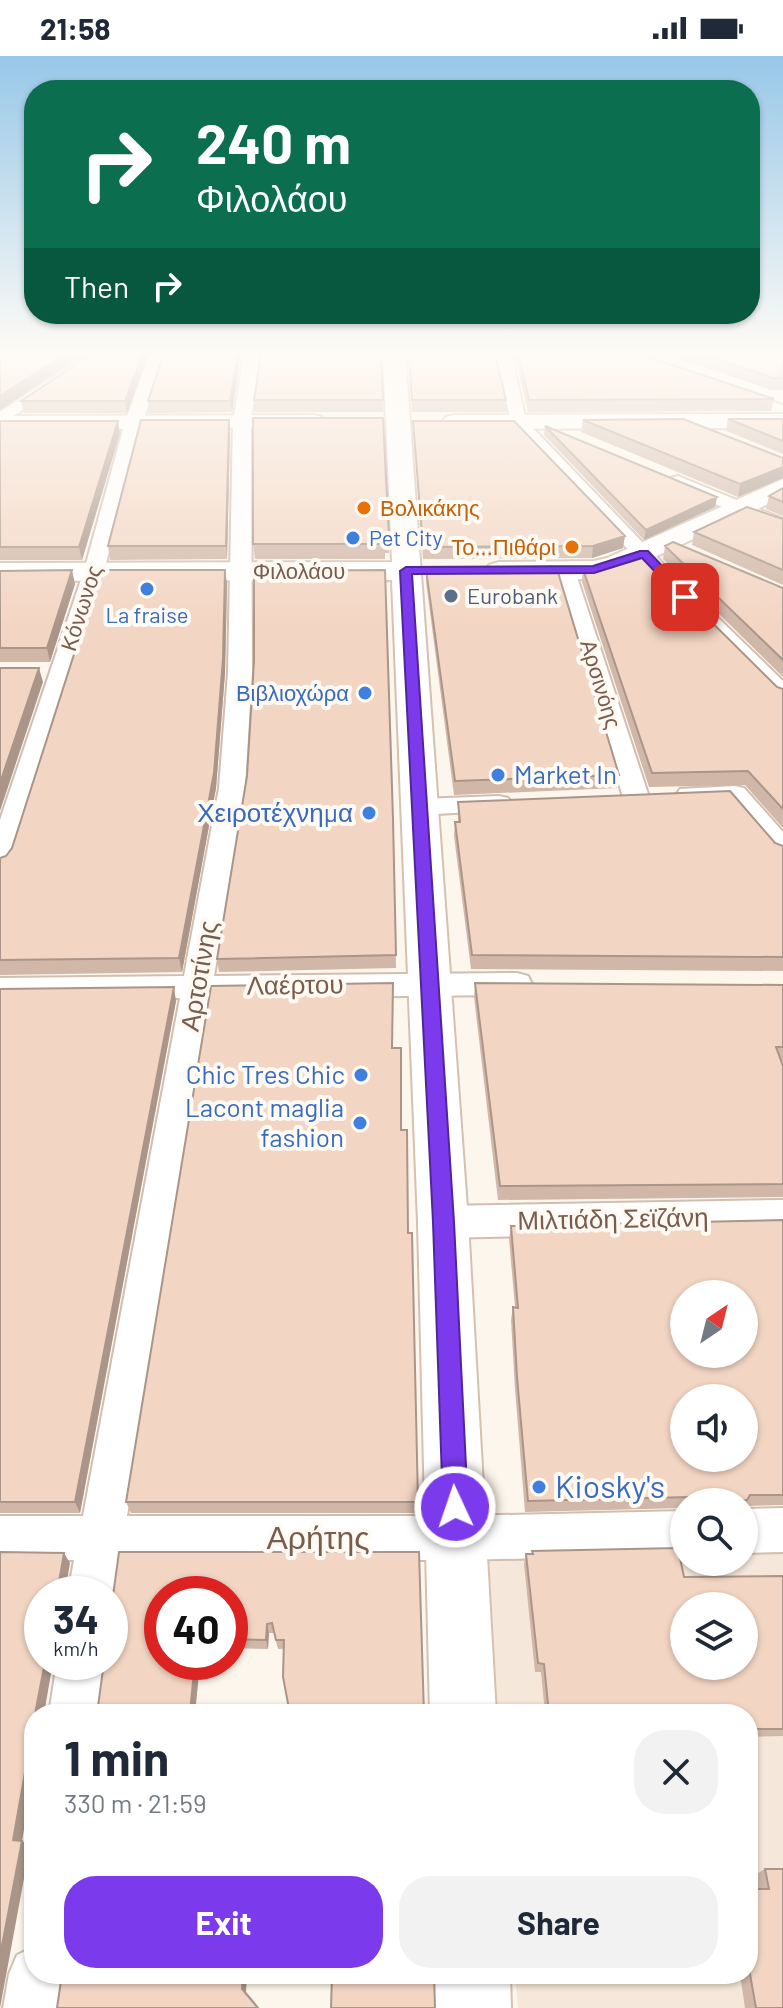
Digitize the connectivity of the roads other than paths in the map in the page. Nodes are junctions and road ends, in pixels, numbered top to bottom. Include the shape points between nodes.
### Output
1 (128, 444) edge
2 (242, 444) edge
3 (401, 444) edge
4 (550, 444) edge
5 (666, 477) edge
6 (783, 487) edge
7 (739, 508) junction
8 (783, 526) edge
9 (665, 550) junction
10 (94, 571) junction
11 (239, 571) junction
12 (422, 571) junction
13 (470, 571) edge
14 (565, 571) junction
15 (0, 572) edge
16 (752, 662) junction
17 (30, 672) edge
18 (61, 672) junction
19 (783, 677) edge
20 (783, 694) edge
21 (636, 797) junction
22 (605, 799) edge
23 (527, 802) edge
24 (419, 807) junction
25 (9, 809) edge
26 (783, 849) edge
27 (0, 862) edge
28 (427, 983) junction
29 (551, 984) edge
30 (197, 986) junction
31 (0, 989) edge
32 (783, 1215) edge
33 (443, 1222) junction
34 (783, 1530) edge
35 (758, 1531) edge
36 (670, 1533) edge
37 (0, 1538) edge
38 (99, 1538) junction
39 (457, 1538) junction
40 (94, 1576) edge
41 (78, 1680) edge
42 (75, 1704) edge
43 (463, 1704) edge
44 (35, 1984) edge
45 (472, 1984) edge
46 (31, 2008) edge
47 (473, 2008) edge

1 - 10 street, Κόνωνος
2 - 11 street, Αρτοτίνης
3 - 12 street
4 - 9 street
5 - 7 street
6 - 7 street
7 - 8 street
7 - 9 street
9 - 14 street via 594,570
9 - 16 street
10 - 11 street, Φιλολάου
10 - 15 street, Φιλολάου
10 - 18 street, Κόνωνος
11 - 12 street, Φιλολάου
11 - 30 street, Αρτοτίνης via 240,673 232,788
12 - 24 street
13 - 14 street
14 - 21 street, Αρσινόης
16 - 19 street
16 - 20 street
17 - 18 street
18 - 25 street, Κόνωνος
21 - 22 street
21 - 26 street via 735,794
23 - 24 street
24 - 28 street
25 - 27 street, Κόνωνος
28 - 29 street, Λαέρτου
28 - 30 street, Λαέρτου
28 - 33 street
30 - 31 street, Λαέρτου
30 - 38 street, Αρτοτίνης
32 - 33 street, Μιλτιάδη Σεϊζάνη
33 - 39 street
34 - 35 street
36 - 39 street, Αρήτης
37 - 38 street, Αρήτης
38 - 39 street, Αρήτης
38 - 40 street, Αρτοτίνης
39 - 43 street
41 - 42 street
44 - 46 street
45 - 47 street

